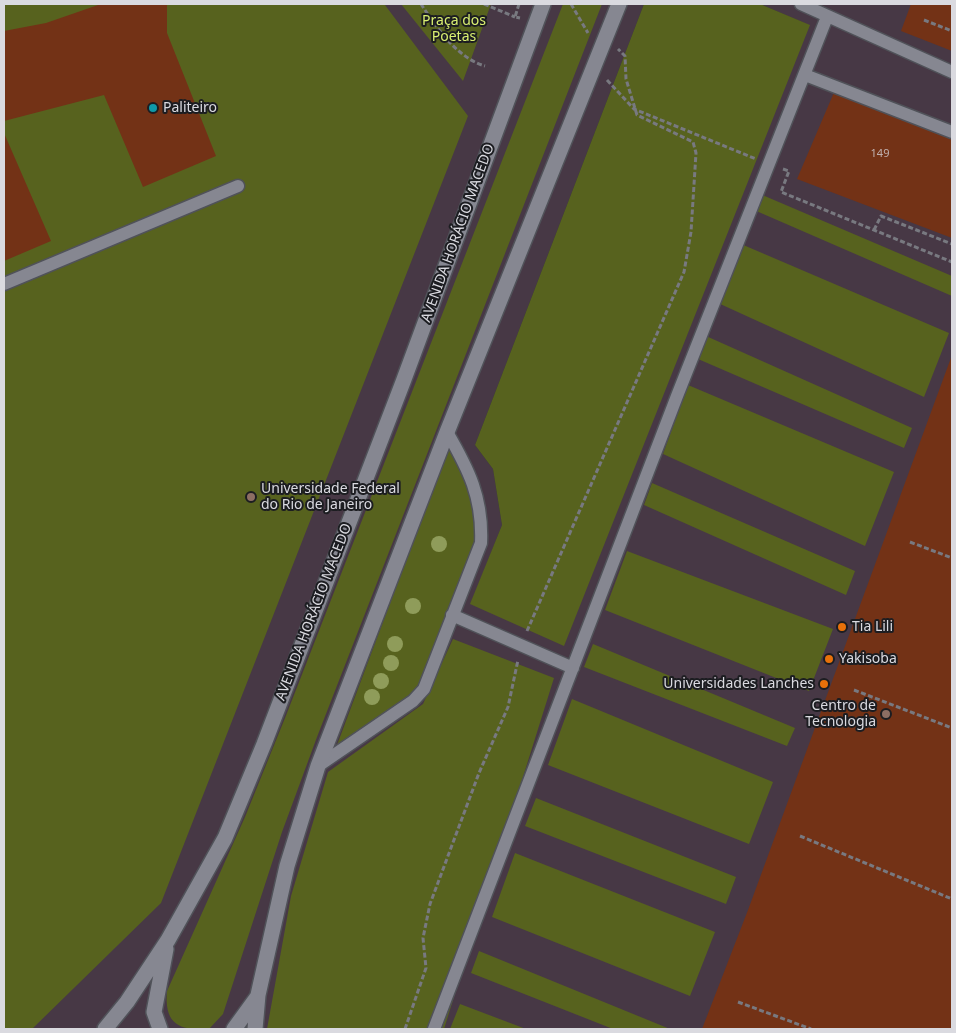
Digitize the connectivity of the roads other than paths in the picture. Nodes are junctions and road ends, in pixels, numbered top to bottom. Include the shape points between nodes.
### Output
1 (543, 4) edge
2 (619, 4) edge
3 (801, 4) edge
4 (827, 17) junction
5 (952, 72) edge
6 (805, 75) junction
7 (952, 132) edge
8 (238, 186) dead end
9 (4, 284) edge
10 (447, 432) junction
11 (452, 615) junction
12 (573, 668) junction
13 (318, 766) junction
14 (168, 940) junction
15 (258, 995) junction
16 (105, 1029) edge
17 (160, 1029) edge
18 (234, 1029) edge
19 (255, 1029) edge
20 (434, 1029) edge

1 - 14 street, AVENIDA HORÁCIO MACEDO via 264,744 225,838
2 - 10 street
3 - 4 lane
4 - 5 lane
4 - 6 lane
6 - 7 lane
6 - 12 lane via 761,180
8 - 9 lane
10 - 11 lane via 469,468 482,526 481,543
10 - 13 street
11 - 12 lane
11 - 13 lane via 419,695
12 - 20 lane
13 - 15 street via 287,866
14 - 16 street, AVENIDA HORÁCIO MACEDO via 128,1002
14 - 17 street via 154,1012
15 - 18 street
15 - 19 street

